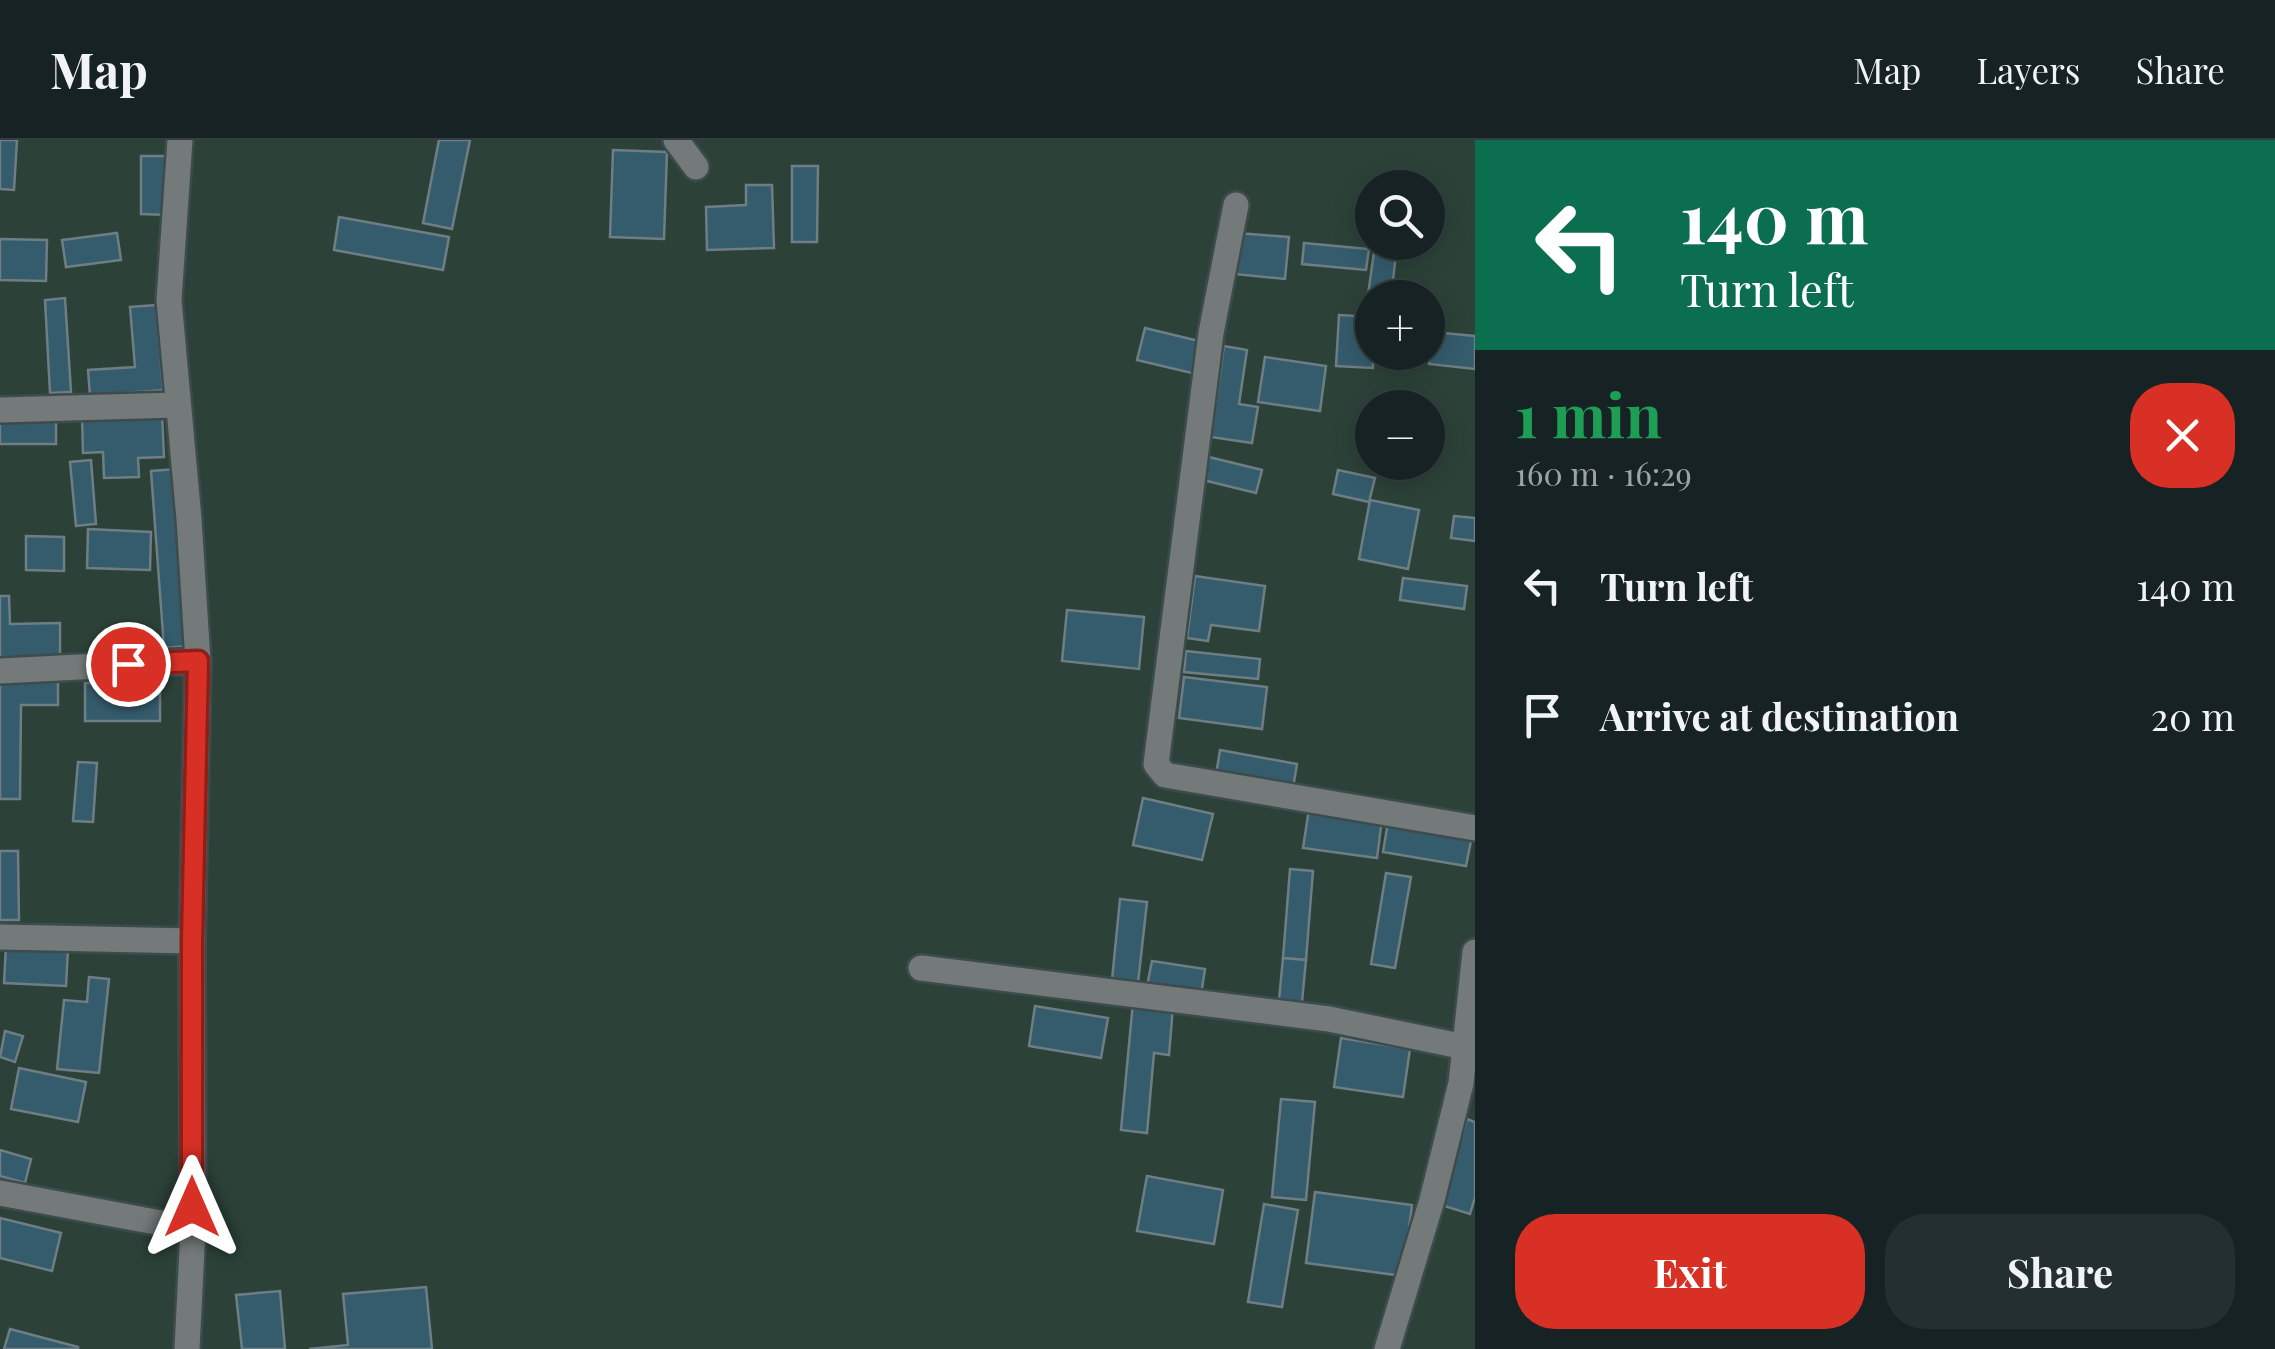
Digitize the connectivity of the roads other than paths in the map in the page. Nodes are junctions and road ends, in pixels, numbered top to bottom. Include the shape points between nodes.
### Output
1 (180, 140) edge
2 (676, 140) edge
3 (696, 167) dead end
4 (1236, 205) dead end
5 (177, 405) junction
6 (0, 410) edge
7 (198, 661) junction
8 (0, 672) edge
9 (1475, 828) edge
10 (0, 937) edge
11 (192, 941) junction
12 (1475, 952) edge
13 (921, 968) dead end
14 (1465, 1047) junction
15 (0, 1194) edge
16 (193, 1229) junction
17 (187, 1349) edge
18 (1388, 1349) edge

1 - 5 street via 169,300
2 - 3 street
4 - 9 street via 1211,333 1156,764 1165,775
5 - 6 street
5 - 7 street
7 - 8 street
7 - 11 street
10 - 11 street
11 - 16 street
12 - 14 street
13 - 14 street via 1329,1019
14 - 18 street via 1432,1200
15 - 16 street
16 - 17 street

